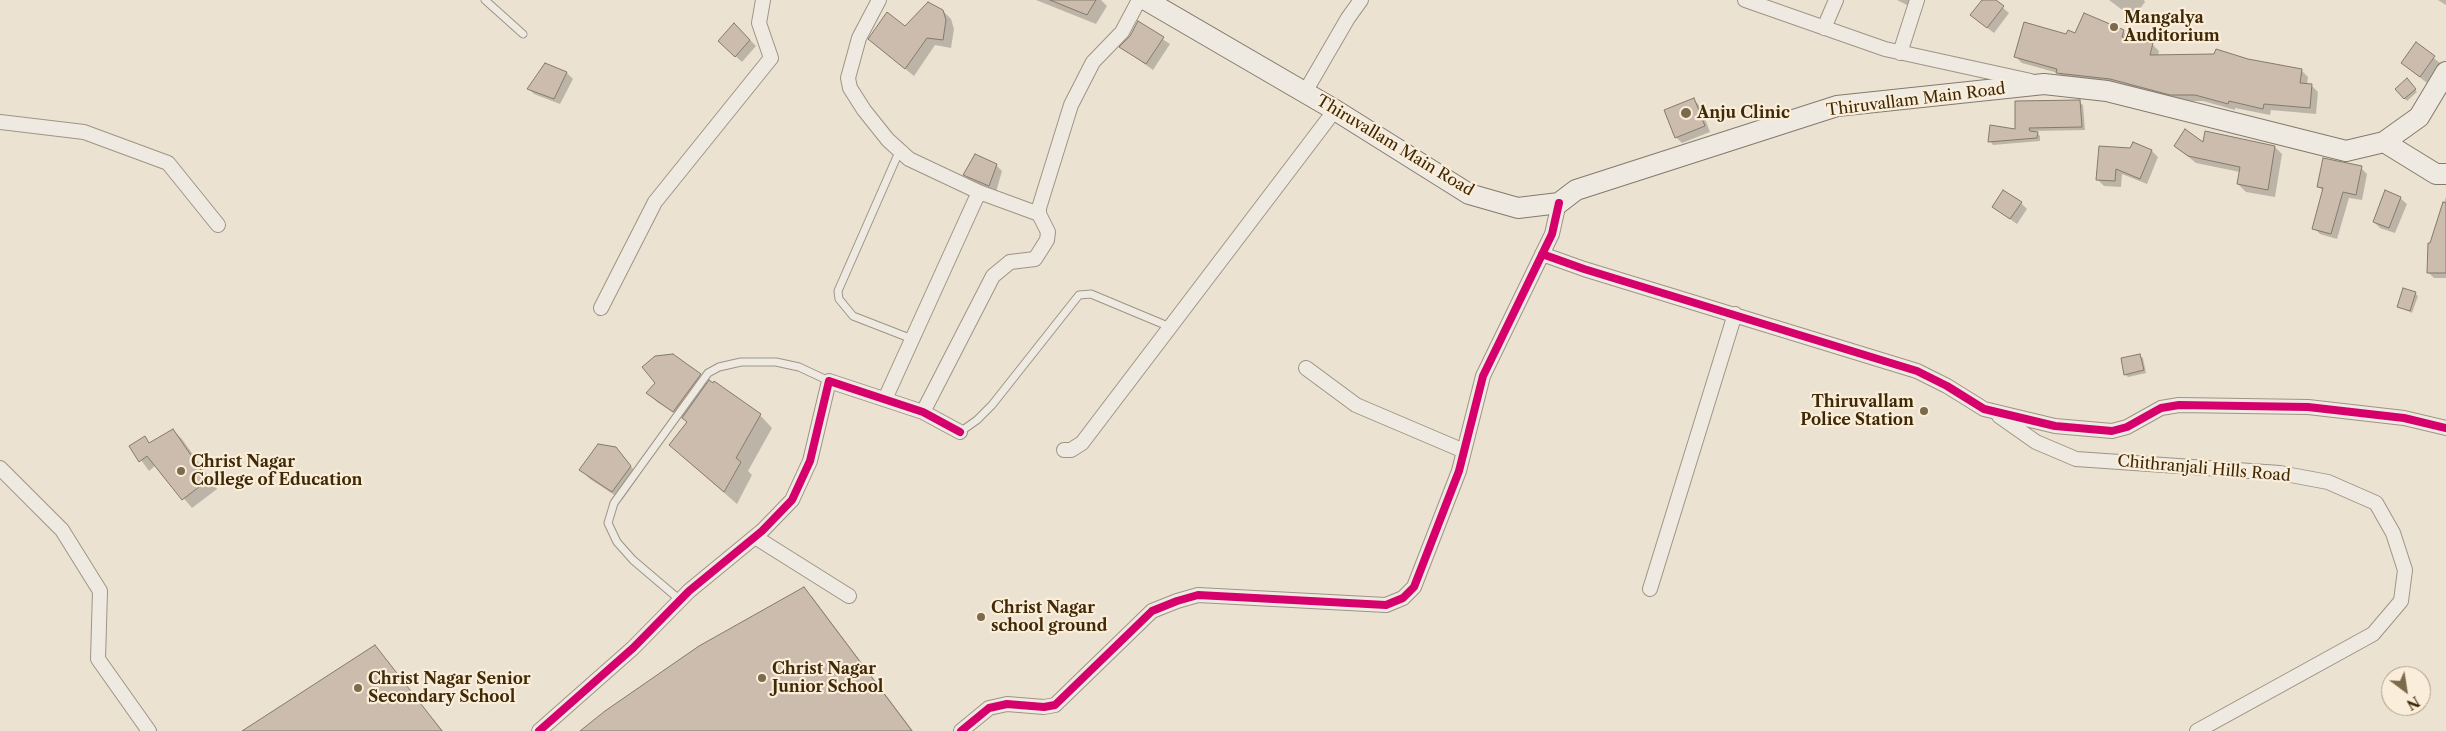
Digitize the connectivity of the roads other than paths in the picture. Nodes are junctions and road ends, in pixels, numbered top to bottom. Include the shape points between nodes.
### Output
1 (485, 0) edge
2 (763, 0) edge
3 (879, 0) edge
4 (1139, 0) edge
5 (1146, 0) edge
6 (1361, 0) edge
7 (1744, 0) edge
8 (1836, 0) edge
9 (1916, 0) edge
10 (1824, 28) junction
11 (523, 34) dead end
12 (1900, 53) junction
13 (2446, 72) edge
14 (2044, 84) junction
15 (1305, 92) junction
16 (1335, 110) junction
17 (0, 122) edge
18 (2384, 142) junction
19 (899, 152) junction
20 (2446, 174) edge
21 (979, 192) junction
22 (1559, 203) junction
23 (1039, 214) junction
24 (218, 225) dead end
25 (1542, 254) junction
26 (601, 308) dead end
27 (1735, 314) junction
28 (1170, 327) junction
29 (912, 339) junction
30 (1306, 368) dead end
31 (829, 381) junction
32 (885, 399) junction
33 (1992, 411) junction
34 (923, 412) junction
35 (2446, 428) edge
36 (960, 432) joint
37 (1064, 450) dead end
38 (1464, 451) junction
39 (1, 469) edge
40 (755, 537) junction
41 (1650, 589) dead end
42 (849, 596) dead end
43 (680, 600) junction
44 (2215, 727) edge
45 (149, 731) edge
46 (540, 731) edge
47 (961, 731) edge
48 (2197, 731) edge

1 - 11 lane
2 - 26 street via 759,23 771,58 655,202
3 - 19 street via 859,38 848,78 859,104
4 - 23 street via 1122,32 1102,52 1080,83 1058,144
5 - 15 main road, Thiruvallam Main Road
6 - 15 street
7 - 10 street
8 - 10 street
9 - 12 street
10 - 12 street
12 - 14 street
13 - 18 main road, Thiruvallam Main Road via 2419,117
14 - 18 main road, Thiruvallam Main Road via 2107,91 2346,151
14 - 22 main road, Thiruvallam Main Road via 1837,106 1576,190
15 - 16 main road, Thiruvallam Main Road
16 - 22 main road, Thiruvallam Main Road via 1469,194 1518,208
16 - 28 street
17 - 24 street via 84,132 168,162
18 - 20 main road via 2436,174
19 - 21 street via 925,168
19 - 29 lane via 838,291 839,299 853,316
21 - 23 street
21 - 29 street
22 - 25 street via 1552,234
23 - 34 street via 1048,232 1047,240 1035,259 1010,262 993,276
25 - 27 street
25 - 38 street via 1483,376
27 - 33 street via 1917,371
27 - 41 street
28 - 36 lane via 1091,294 1079,295 992,405
28 - 37 street via 1082,443 1071,450
29 - 32 street
30 - 38 street via 1356,405
31 - 32 street
31 - 40 street via 810,461 792,500
31 - 43 lane via 776,362 741,362 719,367 708,374 614,504 608,523 617,542
32 - 34 street
33 - 35 street via 2055,426 2096,431 2127,427 2161,408 2179,405 2308,408 2404,418
33 - 44 street, Chithranjali Hills Road via 2036,442 2076,459 2280,473 2328,482 2376,503 2394,533 2405,570 2401,600 2373,634
34 - 36 street
38 - 47 street via 1414,587 1403,598 1386,605 1198,595 1177,601 1152,610 1055,705 1007,704 989,708
39 - 45 street via 62,530 100,591 98,659
40 - 42 street
40 - 43 street
43 - 46 street via 633,648
44 - 48 street, Chithranjali Hills Road

